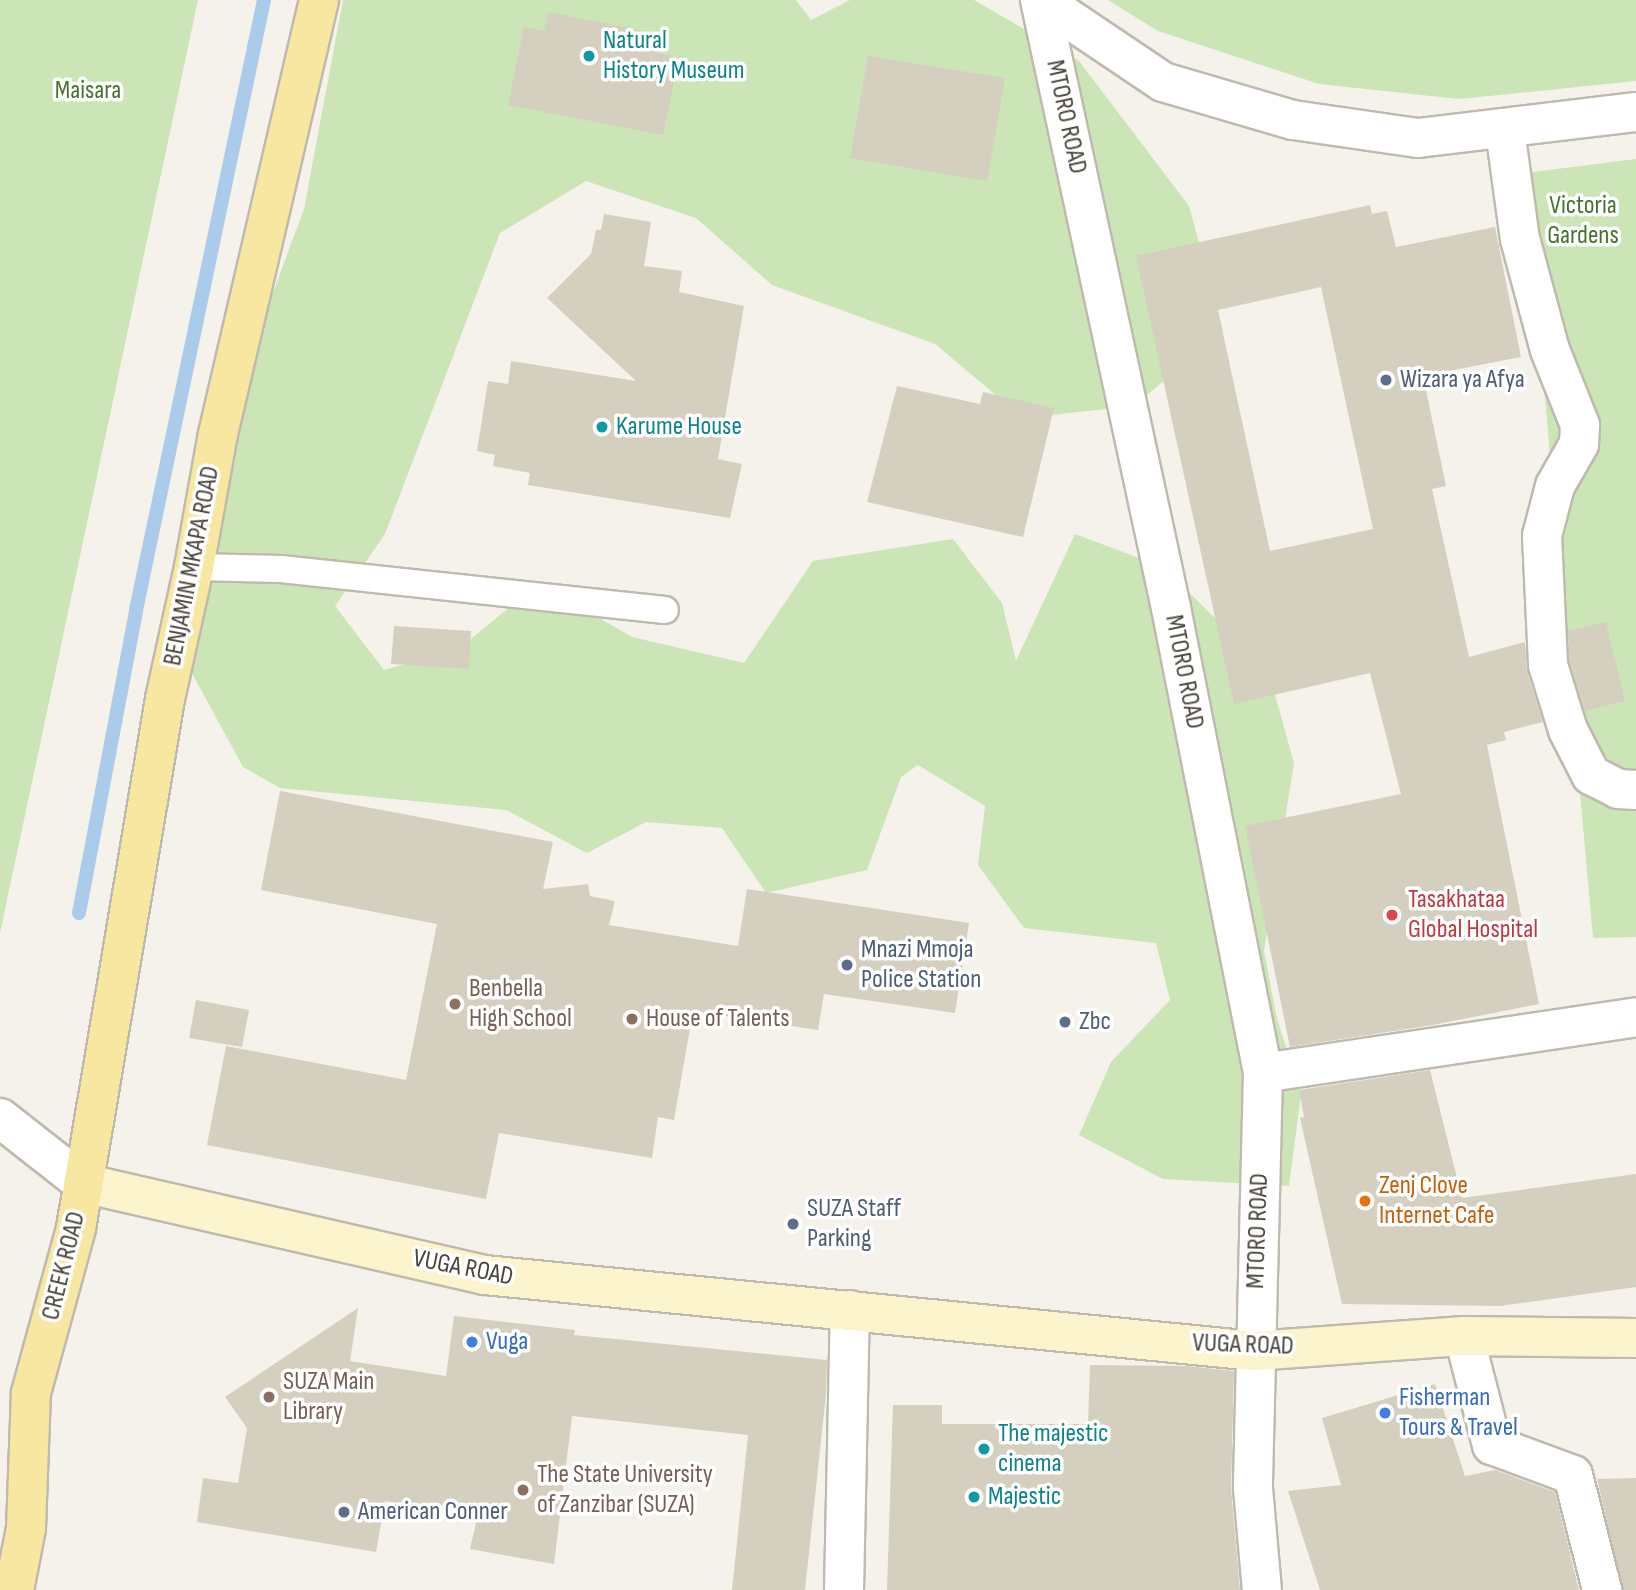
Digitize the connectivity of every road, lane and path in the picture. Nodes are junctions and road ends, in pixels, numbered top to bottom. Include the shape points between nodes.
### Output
1 (319, 0) edge
2 (1041, 0) edge
3 (1636, 111) edge
4 (1505, 130) junction
5 (194, 567) junction
6 (665, 610) dead end
7 (1636, 790) edge
8 (1636, 1017) edge
9 (1263, 1073) junction
10 (0, 1118) edge
11 (93, 1138) joint
12 (83, 1183) junction
13 (850, 1310) junction
14 (1464, 1336) junction
15 (1636, 1338) edge
16 (1254, 1351) junction
17 (31, 1393) junction
18 (0, 1451) edge
19 (14, 1590) edge
20 (844, 1590) edge
21 (1262, 1590) edge
22 (1602, 1590) edge

1 - 5 main road, BENJAMIN MKAPA ROAD via 218,434
2 - 4 street via 1163,82 1293,120 1418,138
2 - 9 street, MTORO ROAD via 1168,594
3 - 4 street
4 - 7 street via 1520,239 1550,350 1580,425 1579,444 1555,486 1542,536 1548,665 1568,730 1591,775 1618,789
5 - 6 lane via 281,569
5 - 11 main road, BENJAMIN MKAPA ROAD via 165,699
8 - 9 street
9 - 16 street, MTORO ROAD
10 - 12 street
11 - 12 main road, CREEK ROAD
12 - 13 main road, VUGA ROAD via 485,1275
12 - 17 main road, CREEK ROAD via 76,1228
13 - 16 main road, VUGA ROAD
13 - 20 street
14 - 15 main road, VUGA ROAD
14 - 16 main road, VUGA ROAD
14 - 22 street via 1492,1445 1573,1475
16 - 21 street, MTORO ROAD via 1253,1488
17 - 18 main road, CREEK ROAD
17 - 19 main road, CREEK ROAD via 26,1528

